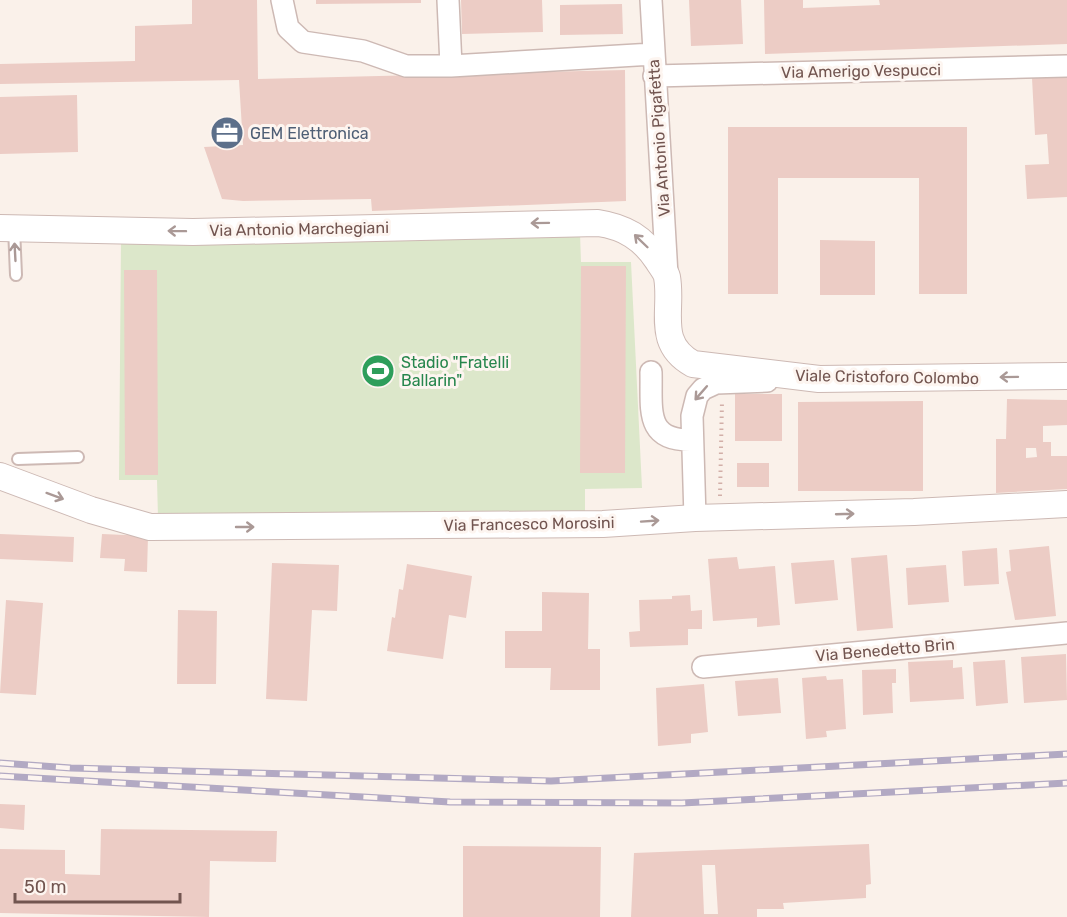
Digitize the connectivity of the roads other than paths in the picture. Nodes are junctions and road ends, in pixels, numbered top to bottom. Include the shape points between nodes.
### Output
1 (282, 0) edge
2 (448, 0) edge
3 (651, 0) edge
4 (653, 54) junction
5 (451, 66) junction
6 (1067, 66) edge
7 (654, 76) junction
8 (7, 228) edge
9 (16, 275) dead end
10 (667, 276) junction
11 (651, 372) dead end
12 (1067, 376) edge
13 (819, 379) junction
14 (692, 441) junction
15 (78, 457) dead end
16 (9, 468) edge
17 (1067, 504) edge
18 (695, 518) junction
19 (1067, 633) edge
20 (703, 667) dead end

1 - 5 street via 288,28 303,42 363,51 397,65
2 - 5 street
3 - 4 street, Via Antonio Pigafetta
4 - 5 street
4 - 7 street, Via Antonio Pigafetta
6 - 7 street, Via Amerigo Vespucci
7 - 10 street, Via Antonio Pigafetta
9 -> 8 lane
10 -> 8 street, Via Antonio Marchegiani via 636,236 619,227 598,223 193,232
10 - 13 street, Viale Cristoforo Colombo via 667,326 677,352 693,364
11 - 14 street via 652,413 659,431 670,439
12 -> 13 street, Viale Cristoforo Colombo
13 -> 14 street via 708,385 697,396 692,409
14 - 18 street
15 - 16 lane
16 -> 18 street, Via Francesco Morosini via 91,510 150,527 603,524
18 -> 17 street, Via Francesco Morosini
19 - 20 street, Via Benedetto Brin

